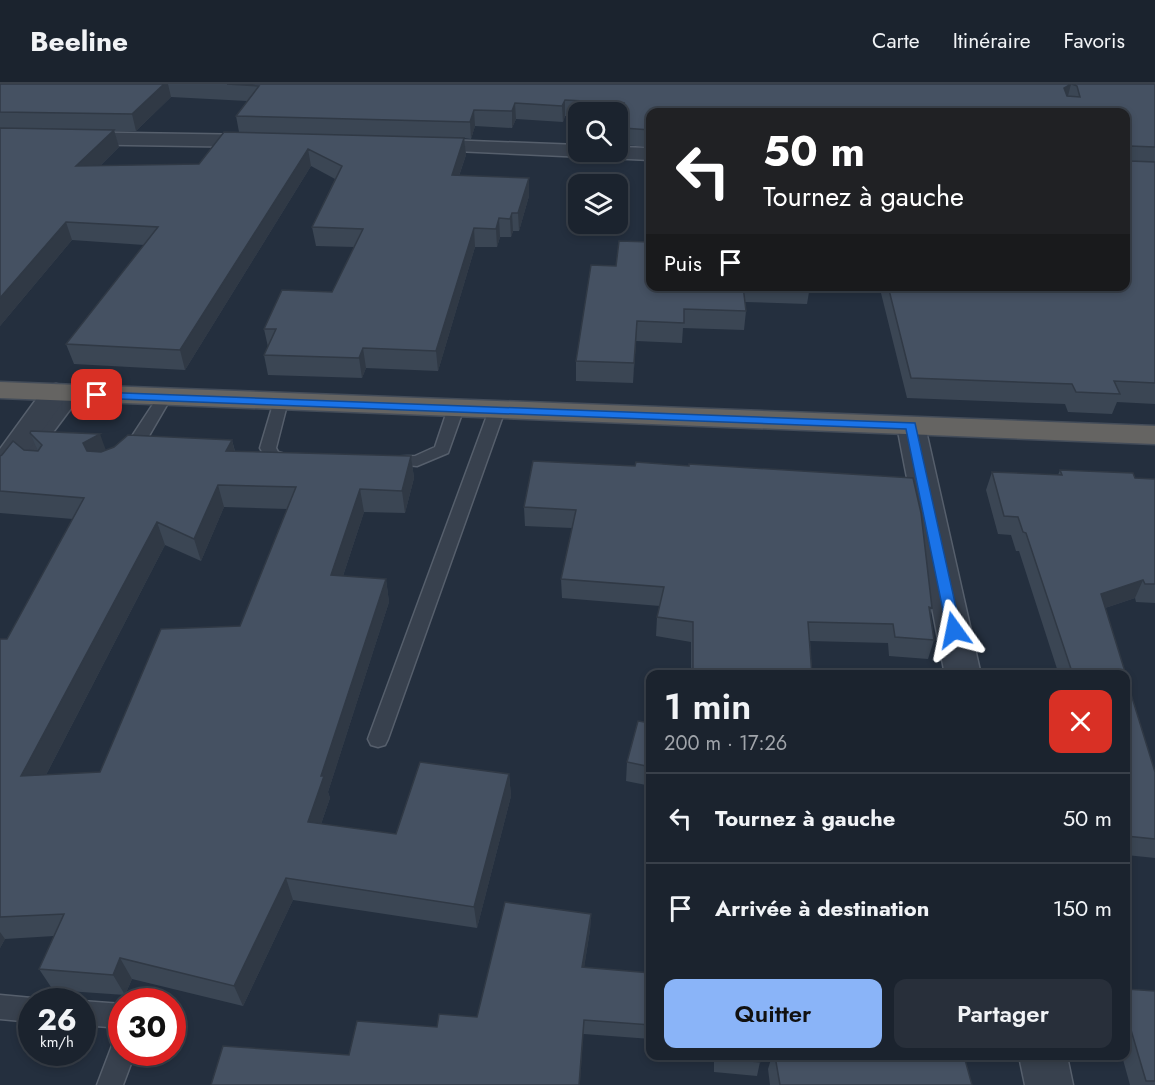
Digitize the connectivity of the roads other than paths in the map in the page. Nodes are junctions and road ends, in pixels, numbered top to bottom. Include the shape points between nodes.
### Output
1 (0, 137) edge
2 (275, 142) edge
3 (394, 144) edge
4 (568, 151) edge
5 (628, 153) edge
6 (646, 154) edge
7 (0, 390) edge
8 (65, 393) junction
9 (164, 398) junction
10 (281, 401) junction
11 (456, 408) junction
12 (497, 410) junction
13 (911, 426) junction
14 (1155, 435) edge
15 (304, 460) edge
16 (372, 460) edge
17 (110, 464) edge
18 (41, 467) edge
19 (0, 470) edge
20 (962, 670) edge
21 (378, 739) dead end
22 (0, 1007) edge
23 (18, 1009) edge
24 (1044, 1060) edge
25 (117, 1066) edge
26 (110, 1085) edge
27 (1050, 1085) edge

1 - 2 street
3 - 4 street
5 - 6 street
7 - 8 highway
8 - 9 highway
8 - 18 lane via 28,455
8 - 19 street
9 - 10 highway
9 - 17 lane via 131,453
10 - 11 highway
10 - 15 lane via 268,448 271,455 281,460
11 - 12 highway
11 - 16 lane via 442,450 417,460
12 - 13 highway
12 - 21 lane
13 - 14 highway
13 - 20 street
22 - 23 lane
24 - 27 street
25 - 26 lane

